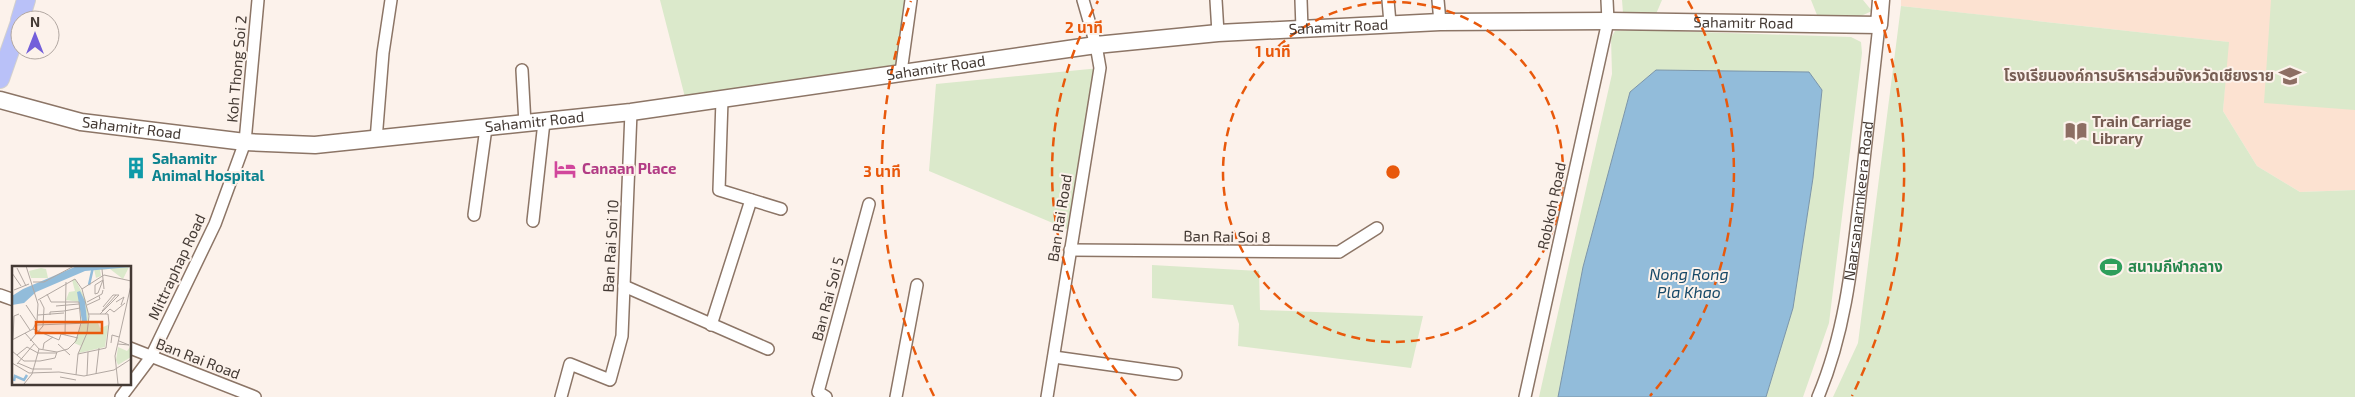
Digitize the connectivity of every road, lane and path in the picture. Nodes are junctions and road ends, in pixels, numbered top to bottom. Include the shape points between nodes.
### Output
1 (258, 0) edge
2 (391, 0) edge
3 (911, 0) edge
4 (1083, 0) edge
5 (1216, 0) edge
6 (1301, 0) edge
7 (1388, 0) edge
8 (1438, 0) edge
9 (1606, 0) edge
10 (1881, 0) edge
11 (1608, 21) junction
12 (1440, 22) junction
13 (1390, 23) junction
14 (1879, 25) junction
15 (1302, 29) junction
16 (1218, 33) junction
17 (1096, 45) junction
18 (10, 50) edge
19 (522, 70) dead end
20 (901, 72) junction
21 (0, 79) edge
22 (0, 100) edge
23 (722, 100) junction
24 (631, 112) junction
25 (544, 122) junction
26 (525, 124) junction
27 (486, 128) junction
28 (376, 140) junction
29 (245, 142) junction
30 (751, 200) junction
31 (869, 204) dead end
32 (781, 209) dead end
33 (474, 215) dead end
34 (533, 221) dead end
35 (1377, 228) dead end
36 (1070, 250) junction
37 (917, 285) dead end
38 (624, 286) junction
39 (0, 295) edge
40 (12, 299) edge
41 (711, 325) junction
42 (131, 348) edge
43 (768, 349) dead end
44 (1054, 356) junction
45 (151, 357) junction
46 (1176, 374) dead end
47 (131, 384) edge
48 (131, 384) edge
49 (121, 397) edge
50 (255, 397) edge
51 (561, 397) edge
52 (826, 397) edge
53 (896, 397) edge
54 (1047, 397) edge
55 (1526, 397) edge
56 (1818, 397) edge

1 - 29 street, Koh Thong Soi 2
2 - 28 street via 382,53
3 - 20 street
4 - 17 street, Ban Rai Road
5 - 16 street
6 - 15 street
7 - 13 street
8 - 12 street
9 - 11 street, Robkoh Road
10 - 14 street, Naarsanarmkeera Road
11 - 12 street, Sahamitr Road
11 - 14 street, Sahamitr Road
11 - 55 street, Robkoh Road
12 - 13 street, Sahamitr Road
13 - 15 street, Sahamitr Road
14 - 56 street, Naarsanarmkeera Road via 1851,276 1840,330
15 - 16 street, Sahamitr Road
16 - 17 street, Sahamitr Road
17 - 20 street, Sahamitr Road
17 - 36 street, Ban Rai Road via 1100,68
18 - 21 main road
19 - 26 street
20 - 23 street, Sahamitr Road
22 - 29 street, Sahamitr Road via 81,122
23 - 24 street, Sahamitr Road
23 - 30 street via 719,190
24 - 25 street, Sahamitr Road
24 - 38 street, Ban Rai Soi 10
25 - 26 street, Sahamitr Road
25 - 34 street
26 - 27 street, Sahamitr Road
27 - 28 street, Sahamitr Road
27 - 33 street
28 - 29 street, Sahamitr Road via 315,145
29 - 45 street, Mittraphap Road via 214,224
30 - 32 street
30 - 41 street
31 - 52 street, Ban Rai Soi 5 via 818,392
35 - 36 street, Ban Rai Soi 8 via 1339,252
36 - 44 street, Ban Rai Road
37 - 53 street
38 - 41 street
38 - 51 street, Ban Rai Soi 10 via 622,336 610,380 570,364
39 - 40 street
41 - 43 street
42 - 45 street, Ban Rai Road
44 - 46 street
44 - 54 street, Ban Rai Road
45 - 47 street, Mittraphap Road
45 - 50 street, Ban Rai Road
48 - 49 street, Mittraphap Road

